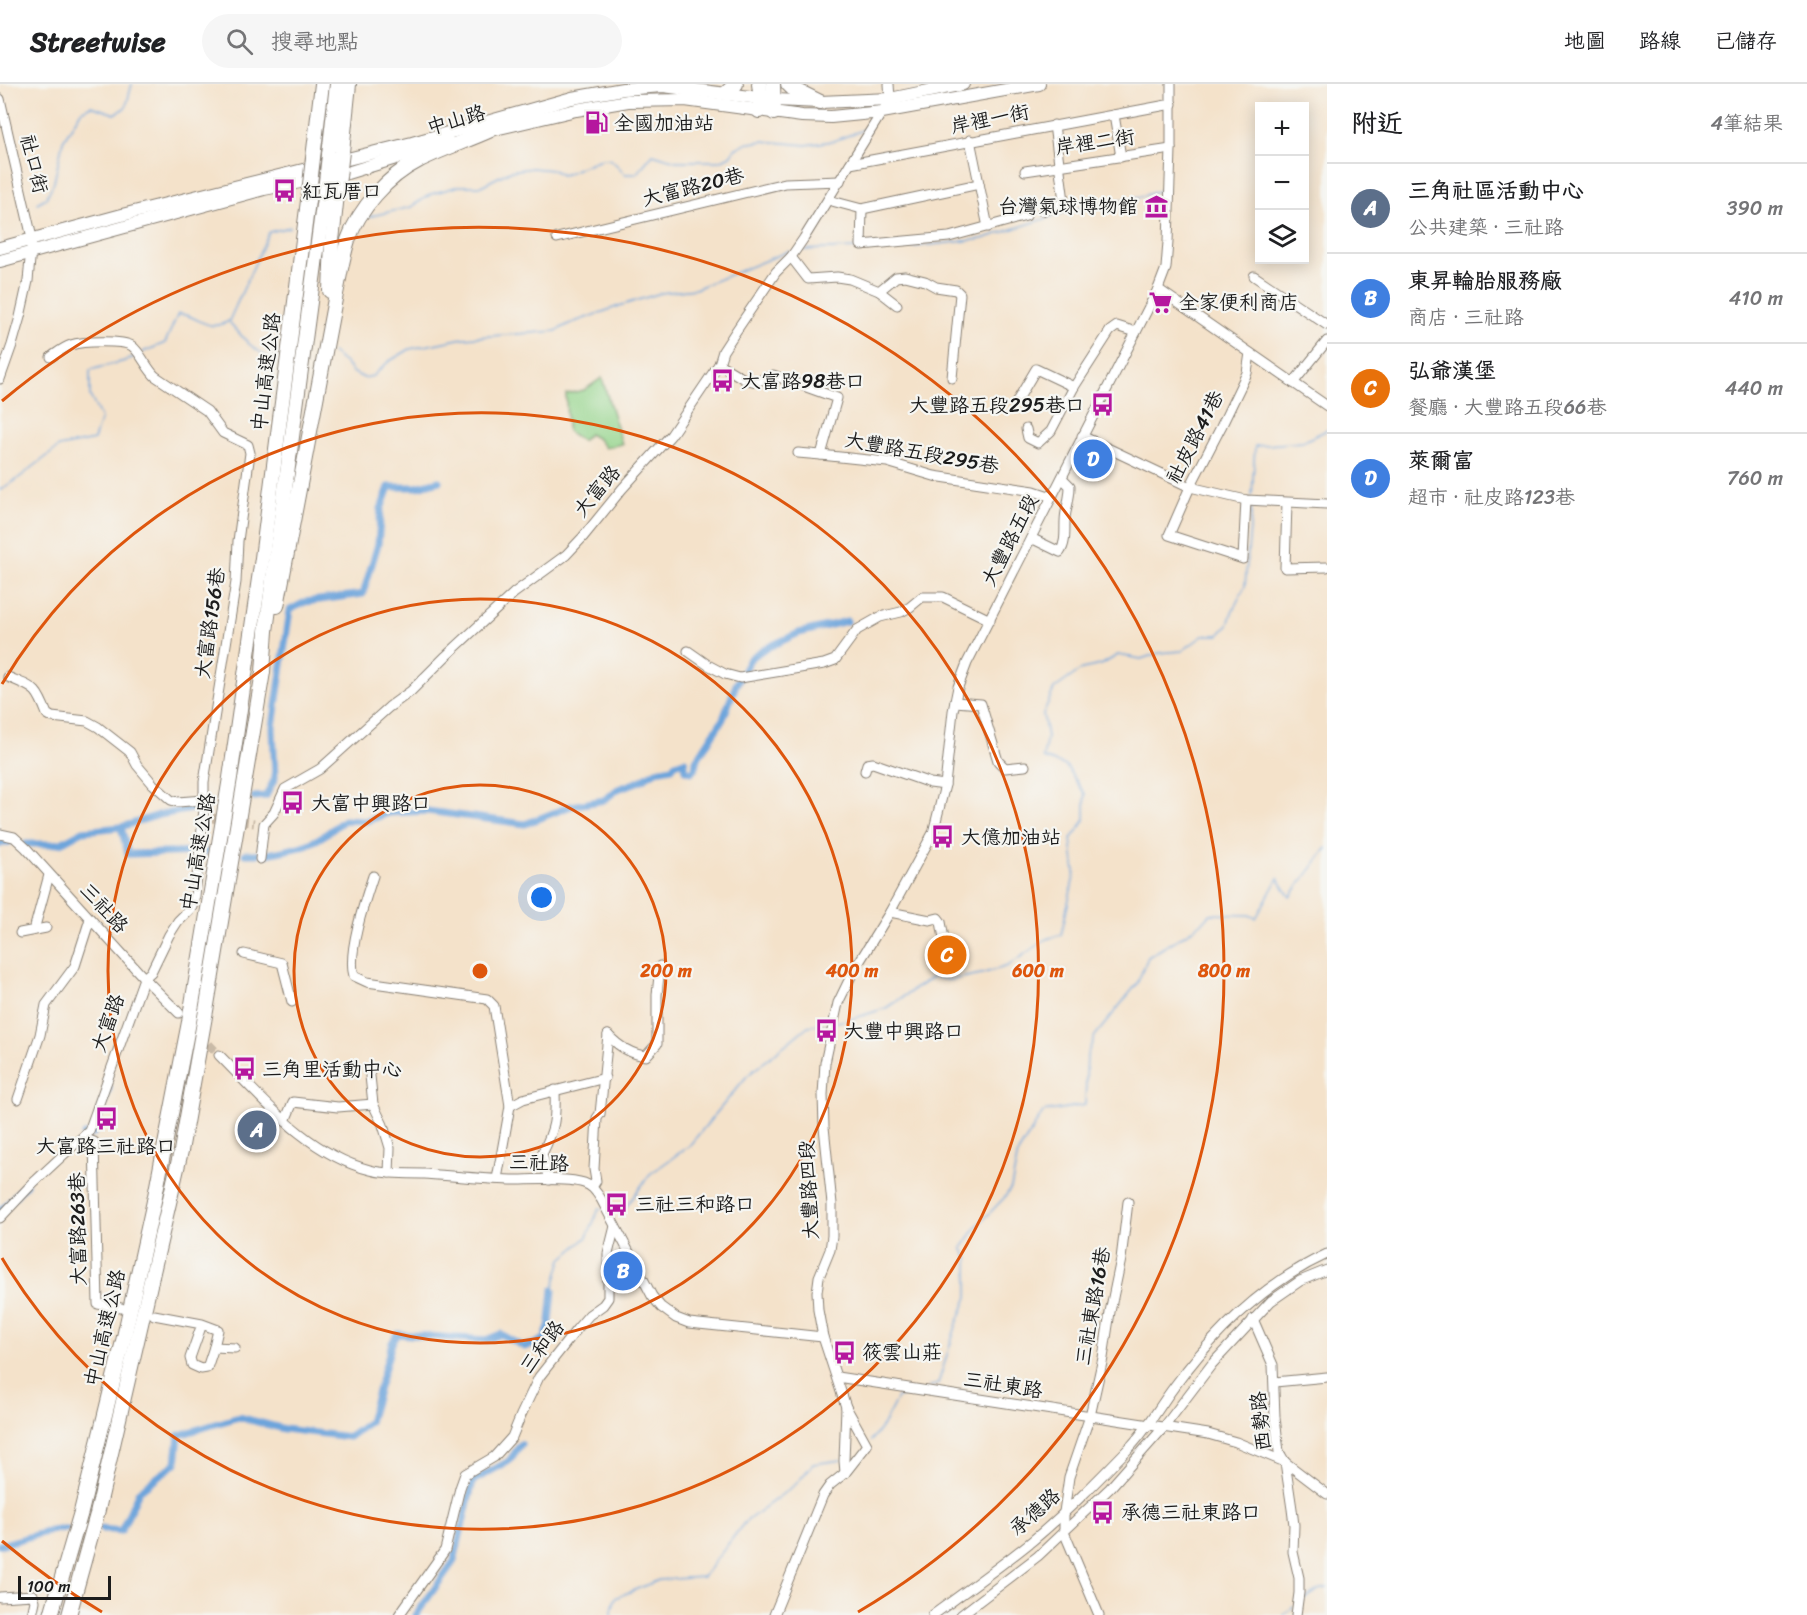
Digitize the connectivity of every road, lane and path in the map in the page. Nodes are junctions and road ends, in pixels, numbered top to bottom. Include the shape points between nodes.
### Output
1 (313, 84) edge
2 (322, 84) edge
3 (337, 84) edge
4 (349, 84) edge
5 (773, 84) edge
6 (788, 84) edge
7 (889, 84) edge
8 (963, 84) edge
9 (1039, 84) edge
10 (1171, 84) edge
11 (731, 88) edge
12 (0, 99) edge
13 (890, 99) junction
14 (766, 101) edge
15 (820, 102) junction
16 (1172, 104) junction
17 (882, 112) junction
18 (1114, 115) junction
19 (1054, 125) junction
20 (491, 130) junction
21 (315, 135) junction
22 (970, 140) junction
23 (1171, 149) junction
24 (335, 153) junction
25 (1121, 157) junction
26 (850, 164) junction
27 (1059, 165) junction
28 (1025, 171) dead end
29 (840, 181) junction
30 (979, 184) junction
31 (331, 188) junction
32 (828, 200) junction
33 (862, 209) junction
34 (1042, 211) dead end
35 (1026, 216) dead end
36 (988, 227) junction
37 (32, 238) junction
38 (557, 238) dead end
39 (0, 248) edge
40 (31, 252) junction
41 (791, 256) junction
42 (0, 261) edge
43 (1254, 276) dead end
44 (1158, 290) junction
45 (879, 291) junction
46 (897, 305) dead end
47 (1327, 325) edge
48 (1136, 332) junction
49 (1327, 341) edge
50 (1250, 353) junction
51 (51, 357) dead end
52 (324, 359) junction
53 (719, 364) junction
54 (952, 378) dead end
55 (0, 379) edge
56 (1293, 383) junction
57 (1074, 387) junction
58 (1017, 401) dead end
59 (1327, 406) edge
60 (1026, 429) dead end
61 (1082, 436) junction
62 (798, 453) dead end
63 (821, 455) junction
64 (1062, 478) junction
65 (1190, 487) junction
66 (1052, 497) junction
67 (1246, 500) junction
68 (1287, 503) junction
69 (1327, 504) edge
70 (1030, 538) junction
71 (1327, 567) edge
72 (990, 620) junction
73 (688, 651) dead end
74 (263, 672) junction
75 (8, 676) dead end
76 (955, 702) junction
77 (1025, 766) dead end
78 (865, 771) dead end
79 (945, 785) junction
80 (203, 800) junction
81 (0, 834) edge
82 (260, 859) dead end
83 (49, 875) junction
84 (373, 876) dead end
85 (890, 912) junction
86 (90, 919) junction
87 (46, 928) dead end
88 (34, 930) junction
89 (20, 933) dead end
90 (946, 949) dead end
91 (244, 954) dead end
92 (660, 966) dead end
93 (144, 978) junction
94 (292, 1002) dead end
95 (838, 1003) joint
96 (179, 1013) dead end
97 (219, 1055) tunnel mouth
98 (370, 1076) dead end
99 (605, 1078) junction
100 (555, 1090) junction
101 (18, 1099) dead end
102 (373, 1104) junction
103 (510, 1106) junction
104 (285, 1121) junction
105 (83, 1138) junction
106 (389, 1173) junction
107 (497, 1179) junction
108 (549, 1180) junction
109 (592, 1187) junction
110 (1128, 1202) dead end
111 (0, 1218) edge
112 (615, 1226) junction
113 (1327, 1254) edge
114 (1327, 1270) edge
115 (121, 1308) dead end
116 (154, 1315) dead end
117 (1253, 1319) junction
118 (202, 1324) junction
119 (823, 1337) junction
120 (214, 1347) junction
121 (235, 1348) dead end
122 (837, 1377) junction
123 (1327, 1377) edge
124 (1275, 1382) junction
125 (846, 1407) junction
126 (1090, 1416) junction
127 (1149, 1424) junction
128 (1164, 1427) junction
129 (1285, 1462) junction
130 (845, 1473) junction
131 (1327, 1494) edge
132 (1064, 1512) junction
133 (1064, 1528) junction
134 (0, 1597) edge
135 (402, 1611) edge
136 (32, 1615) edge
137 (51, 1615) edge
138 (69, 1615) edge
139 (774, 1615) edge
140 (933, 1615) edge
141 (961, 1615) edge
142 (1099, 1615) edge
143 (1296, 1615) edge

1 - 21 highway via 311,112
2 - 21 highway, 中山高速公路
3 - 24 highway, 中山高速公路
4 - 24 highway
5 - 14 highway
6 - 15 highway
7 - 13 street
8 - 13 main road, 中山路
9 - 17 main road, 中山路
10 - 16 street, 大豐路五段
11 - 14 main road, 中山路
11 - 37 main road, 中山路 via 663,86 572,98 412,143
12 - 37 street, 社口街
13 - 15 main road, 中山路
13 - 17 street, 大富路
14 - 15 main road, 中山路
14 - 17 main road, 中山路 via 802,116
14 - 20 main road, 中山路 via 628,101
16 - 18 street, 岸裡一街
16 - 23 street, 大豐路五段
17 - 26 street, 大富路
18 - 19 street, 岸裡一街
18 - 25 street
19 - 22 street, 岸裡一街
19 - 27 street
20 - 40 main road, 中山路 via 347,173 264,189
20 - 52 highway via 415,162 371,201 349,237
21 - 137 highway, 中山高速公路, bridge via 262,558 189,1022 124,1337
22 - 26 street, 岸裡一街
22 - 30 street
23 - 25 street, 岸裡二街
23 - 44 street, 大豐路五段 via 1167,259
24 - 31 highway, 中山高速公路, bridge
25 - 27 street, 岸裡二街
26 - 29 street, 大富路
27 - 28 street, 岸裡二街
27 - 34 street via 1064,201
29 - 32 street, 大富路
29 - 38 street, 大富路20巷 via 785,183
30 - 33 street
30 - 36 street
31 - 52 highway via 332,241
31 - 74 highway, 中山高速公路 via 270,596
32 - 33 street
32 - 41 street, 大富路
33 - 36 street via 861,245 949,237
35 - 36 street
37 - 39 main road, 中山路
37 - 40 street, 社口街
40 - 42 main road, 中山路
40 - 55 street, 社口街 via 20,317
41 - 45 street via 807,279 850,279
41 - 53 street, 大富路 via 736,331
43 - 47 street
44 - 48 street, 大豐路五段
44 - 50 street
45 - 46 street
45 - 54 street via 896,277 905,276 957,290 960,294
48 - 57 street via 1117,326 1110,331
48 - 61 street, 大豐路五段
49 - 56 street
50 - 56 street
50 - 65 street, 社皮路41巷 via 1247,373
51 - 80 street, 大富路156巷 via 70,345 87,342 134,347 155,376 207,411 223,433 248,445 236,582
52 - 74 highway
53 - 63 street, 大豐路五段295巷 via 744,379 756,382 773,375 837,398
53 - 82 street, 大富路 via 671,435 566,555 514,593 411,691 320,769 285,789 274,813 259,824
56 - 59 street
57 - 58 street via 1036,369
57 - 60 street via 1051,431 1038,443 1028,438
61 - 64 street, 大豐路五段
61 - 65 street
62 - 63 street, 大豐路五段295巷
63 - 66 street, 大豐路五段295巷 via 887,462 934,476
64 - 66 street, 大豐路五段
64 - 70 street via 1070,486 1063,548 1060,552
65 - 67 street
65 - 67 street, 社皮路41巷 via 1169,535 1243,560
66 - 70 street, 大豐路五段
67 - 68 street
68 - 69 street
68 - 71 street via 1285,568
70 - 72 street, 大豐路五段
72 - 73 street via 943,597 922,597 901,612 880,617 858,630 835,660 740,678 725,674
72 - 76 street, 大豐路五段 via 967,663
74 - 138 highway, 中山高速公路 via 181,1151 97,1514
75 - 80 street via 35,689 52,717 87,721 99,727 130,752 137,765 171,800
76 - 77 street via 981,704 998,761 1005,768
76 - 79 street, 大豐路五段
78 - 79 street via 867,764 873,763
79 - 85 street, 大豐路五段 via 933,833
80 - 93 street, 大富路 via 208,817 192,907 178,921
81 - 83 street, 三社路 via 14,837
83 - 86 street, 三社路
83 - 88 street
84 - 103 street via 354,951 354,976 367,982 487,999 494,1006
85 - 90 street via 938,918
85 - 95 street, 大豐路五段
86 - 93 street, 三社路
86 - 101 street via 75,966 46,1005
87 - 88 street
88 - 89 street
91 - 94 street via 282,963
92 - 99 street via 657,1044 646,1056 615,1043 608,1035
93 - 96 street, 三社路
93 - 105 street, 大富路 via 96,1114
95 - 119 street, 大豐路四段 via 825,1063 823,1095 832,1218 830,1250 817,1292
97 - 104 street, 三社路
98 - 102 street
99 - 100 street
99 - 109 street via 597,1118 596,1181
100 - 103 street
100 - 108 street via 556,1118 542,1154
102 - 104 street via 338,1107 293,1102
102 - 106 street via 390,1148
103 - 107 street
104 - 106 street, 三社路 via 332,1155 358,1167
105 - 111 street, 大富路
105 - 115 street, 大富路263巷 via 94,1142 98,1304
106 - 107 street, 三社路
107 - 108 street, 三社路
108 - 109 street, 三社路 via 582,1182
109 - 112 street, 三社路
110 - 126 street, 三社東路16巷 via 1121,1259
112 - 119 street, 三社路 via 652,1296 676,1318 700,1325
112 - 135 street, 三和路 via 609,1254 608,1298 539,1377 512,1437 494,1457 465,1474 445,1550
113 - 127 street via 1279,1281 1231,1319 1204,1348
114 - 117 street via 1300,1281
116 - 118 street
117 - 124 street, 西勢路 via 1271,1359
117 - 128 street via 1212,1364
118 - 120 street via 218,1330
118 - 120 street via 190,1358 192,1365 207,1368
119 - 122 street, 大豐路四段
120 - 121 street
122 - 125 street, 大豐路四段
122 - 126 street, 三社東路
123 - 124 street
124 - 129 street, 西勢路 via 1279,1452
125 - 130 street, 大豐路四段
125 - 130 street, 大豐路四段 via 867,1445
126 - 127 street, 三社東路
126 - 132 street, 三社東路16巷 via 1069,1477
127 - 128 street, 三社東路
127 - 132 street, 承德路
128 - 129 street, 三社東路 via 1236,1442
128 - 133 street, 承德路 via 1110,1488
129 - 131 street, 三社東路
129 - 143 street, 西勢路 via 1299,1578
130 - 139 street, 大豐路四段 via 823,1495
132 - 133 street, 三社東路16巷
132 - 140 street, 承德路
133 - 141 street, 承德路 via 1038,1556
133 - 142 street
134 - 136 street via 33,1595

